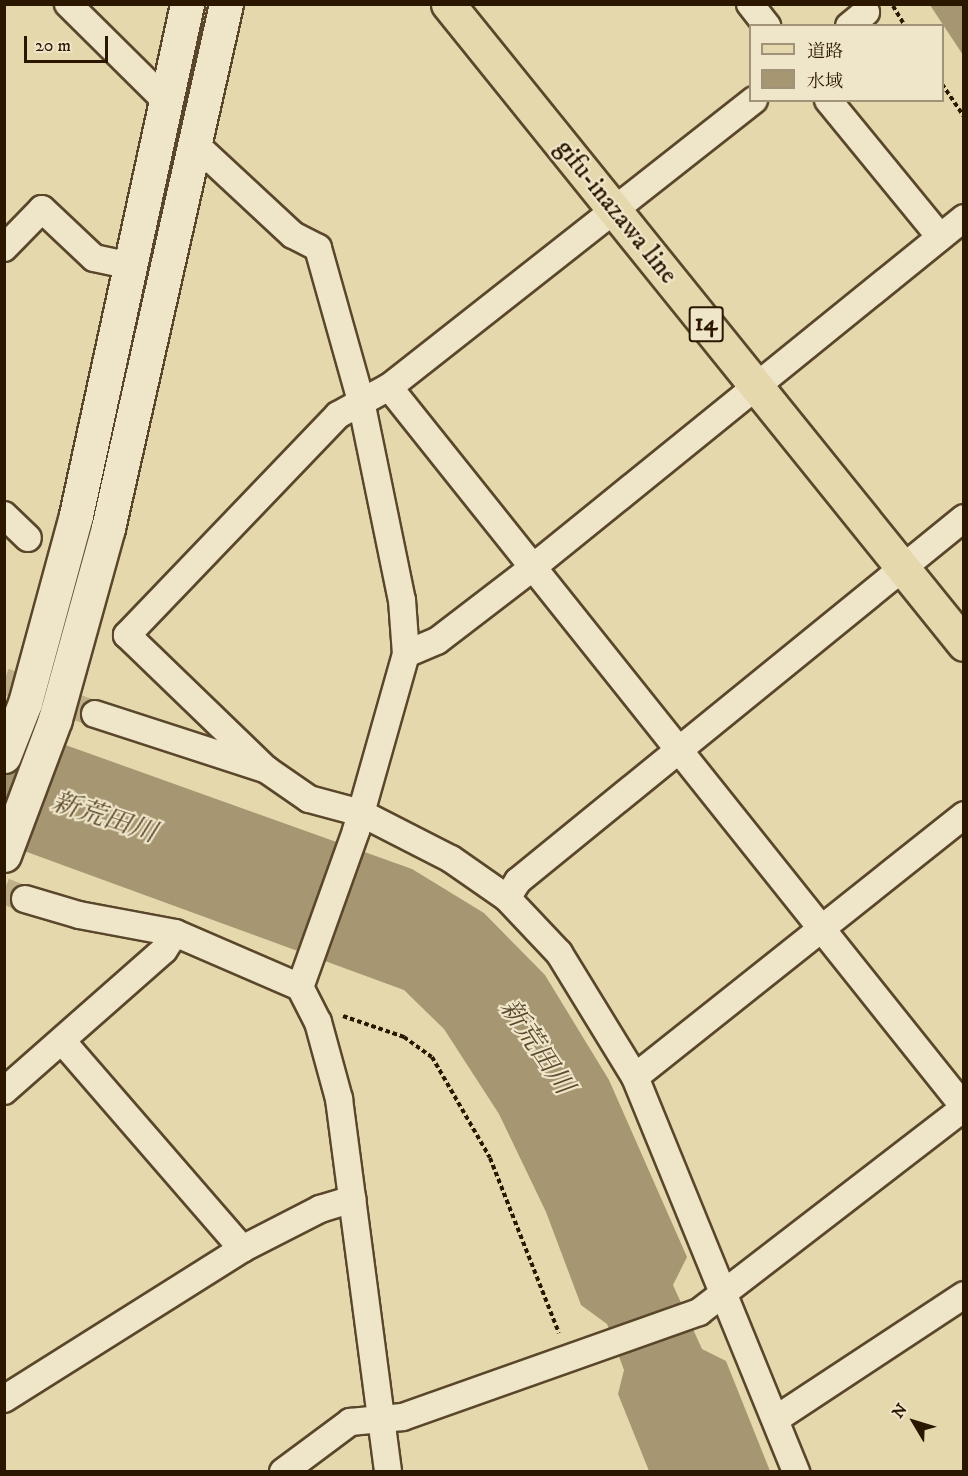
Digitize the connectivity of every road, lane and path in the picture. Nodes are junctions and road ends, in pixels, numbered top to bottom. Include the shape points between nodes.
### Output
1 (68, 4) edge
2 (187, 4) edge
3 (226, 4) edge
4 (750, 4) edge
5 (892, 4) edge
6 (459, 8) edge
7 (765, 24) edge
8 (904, 24) edge
9 (944, 87) edge
10 (166, 101) junction
11 (752, 102) edge
12 (830, 102) edge
13 (963, 117) edge
14 (196, 145) junction
15 (614, 208) junction
16 (963, 218) edge
17 (940, 237) junction
18 (4, 248) edge
19 (132, 267) junction
20 (389, 387) junction
21 (755, 389) junction
22 (361, 401) junction
23 (4, 515) edge
24 (963, 518) edge
25 (28, 538) dead end
26 (532, 568) junction
27 (902, 569) junction
28 (963, 644) edge
29 (406, 654) junction
30 (95, 714) tunnel mouth
31 (675, 751) junction
32 (4, 756) edge
33 (267, 770) junction
34 (963, 815) edge
35 (358, 822) junction
36 (4, 855) edge
37 (25, 898) tunnel mouth
38 (507, 898) junction
39 (823, 929) junction
40 (175, 933) junction
41 (306, 986) junction
42 (63, 1042) junction
43 (635, 1077) junction
44 (4, 1091) edge
45 (963, 1108) edge
46 (353, 1198) junction
47 (242, 1249) junction
48 (963, 1295) edge
49 (725, 1297) junction
50 (570, 1359) junction
51 (4, 1399) edge
52 (384, 1417) junction
53 (776, 1419) junction
54 (283, 1472) edge
55 (388, 1472) edge
56 (796, 1472) edge

1 - 10 street
2 - 10 street
3 - 14 street
4 - 7 street
5 - 8 path
6 - 15 main road, gifu-inazawa line / 14
9 - 13 path
10 - 19 street
11 - 15 street via 642,193
12 - 17 street
14 - 22 street via 293,235 318,248
14 - 36 street via 108,528 55,719
15 - 20 street
15 - 21 main road, gifu-inazawa line / 14
16 - 17 street
17 - 21 street
18 - 19 street via 42,209 94,258
19 - 32 street via 76,515 25,703
20 - 22 street
20 - 26 street
21 - 26 street
21 - 27 main road, gifu-inazawa line / 14
22 - 29 street via 402,600
22 - 33 street via 338,415 127,635
23 - 25 street
24 - 27 street
26 - 29 street via 437,641
26 - 31 street
27 - 28 main road, gifu-inazawa line / 14
27 - 31 street
29 - 35 street
30 - 33 street
31 - 38 street via 518,881
31 - 39 street
33 - 35 street via 309,799
34 - 39 street
35 - 38 street via 451,859
35 - 41 street
37 - 40 street via 79,915
38 - 43 street via 559,953
39 - 43 street
39 - 45 street
40 - 41 street
40 - 42 street via 164,950
41 - 46 street via 339,1099
41 - 50 path via 432,1057 490,1158
42 - 44 street
42 - 47 street
43 - 49 street
45 - 49 street
46 - 47 street via 320,1209
46 - 52 street
47 - 51 street
48 - 53 street
49 - 50 street via 699,1312
49 - 53 street
50 - 52 street via 403,1418
52 - 54 street via 350,1422
52 - 55 street
53 - 56 street

